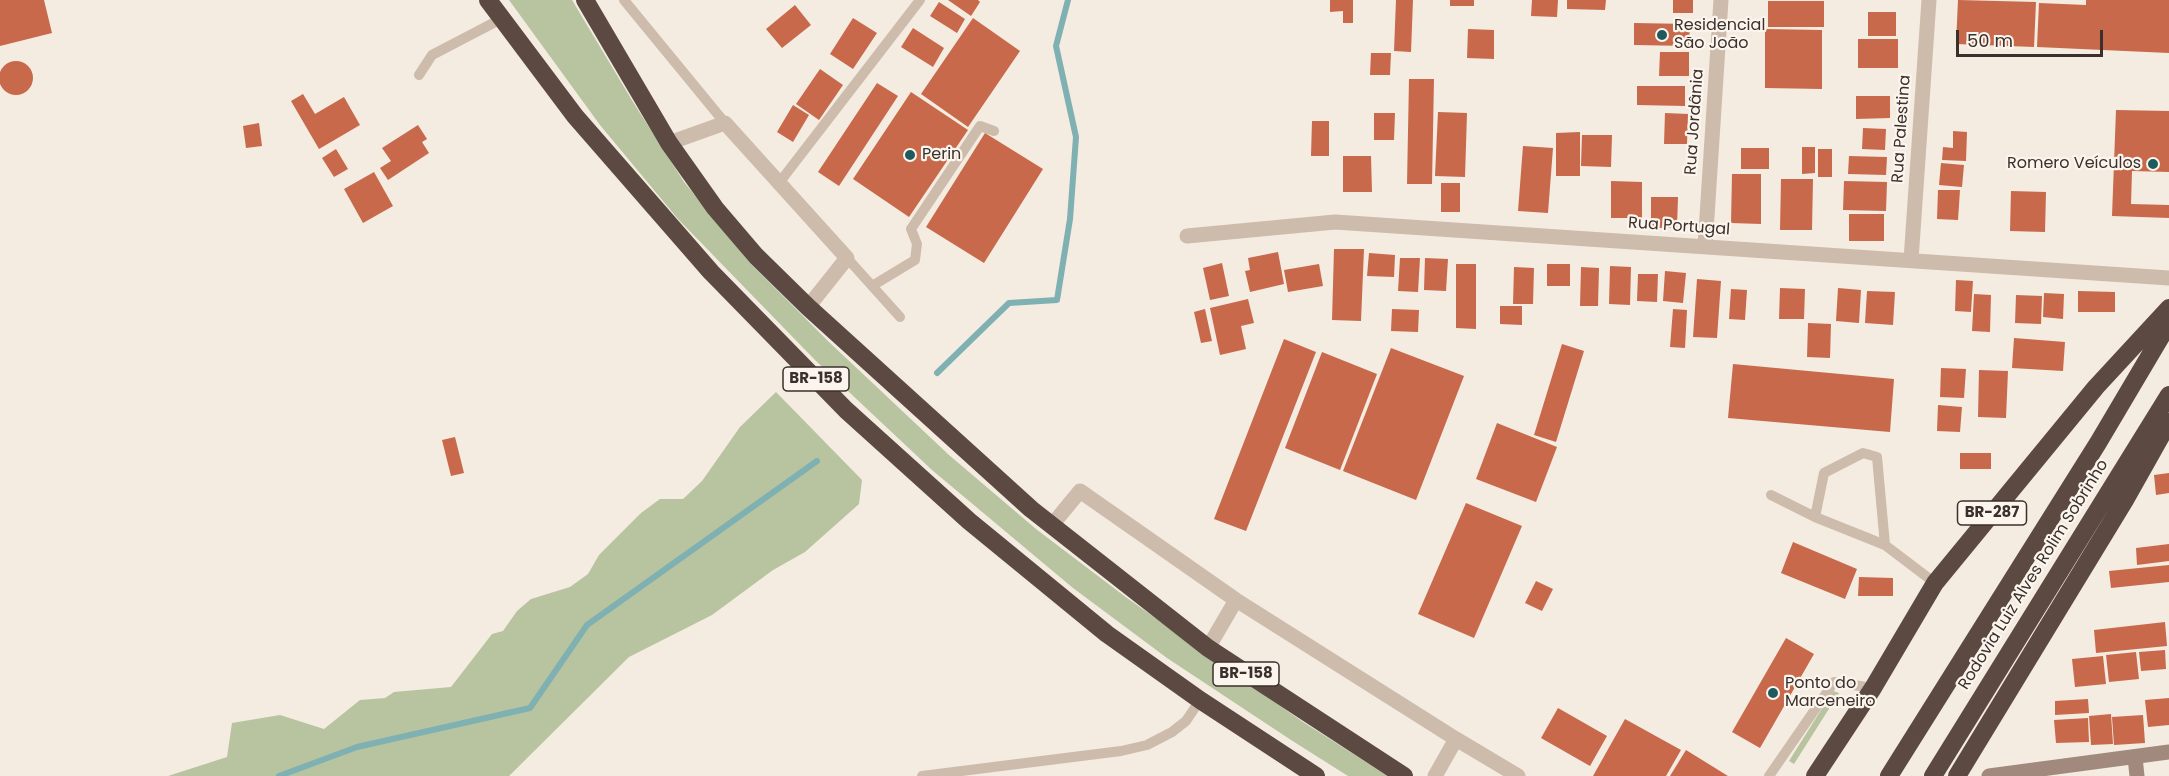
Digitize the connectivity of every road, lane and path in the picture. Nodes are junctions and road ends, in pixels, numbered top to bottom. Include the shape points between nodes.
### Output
1 (488, 0) edge
2 (585, 0) edge
3 (624, 0) edge
4 (920, 0) edge
5 (1721, 0) edge
6 (1929, 0) edge
7 (501, 19) junction
8 (419, 75) dead end
9 (725, 123) junction
10 (994, 131) dead end
11 (669, 143) junction
12 (779, 183) junction
13 (1186, 236) dead end
14 (1705, 247) junction
15 (847, 258) junction
16 (1911, 261) junction
17 (2169, 278) edge
18 (872, 286) junction
19 (808, 308) junction
20 (2169, 308) edge
21 (900, 317) dead end
22 (2169, 323) edge
23 (2169, 395) edge
24 (2168, 424) edge
25 (1771, 495) dead end
26 (1815, 517) junction
27 (1052, 525) junction
28 (1885, 545) junction
29 (1935, 583) junction
30 (1236, 600) junction
31 (1208, 648) junction
32 (1873, 688) junction
33 (1200, 700) junction
34 (1456, 739) junction
35 (2169, 752) edge
36 (2134, 757) junction
37 (1770, 775) edge
38 (922, 776) edge
39 (1316, 776) edge
40 (1404, 776) edge
41 (1435, 776) edge
42 (1518, 776) edge
43 (1815, 776) edge
44 (1889, 776) edge
45 (1933, 776) edge
46 (1957, 776) edge
47 (1989, 776) edge
48 (2137, 776) edge

1 - 7 highway, BR-158
2 - 11 highway, BR-158
3 - 9 lane
4 - 12 lane
5 - 14 street, Rua Jordânia
6 - 16 street, Rua Palestina
7 - 8 lane via 432,55
7 - 33 highway, BR-158 via 575,116 711,272 846,410 969,521 1082,614
9 - 11 street
9 - 12 street
10 - 18 lane via 980,126 910,229 917,244 915,260
11 - 19 highway, BR-158 via 715,208
12 - 15 street
13 - 14 street, Rua Portugal via 1335,222
14 - 16 street, Rua Portugal
15 - 18 lane
15 - 19 street
16 - 17 street, Rua Portugal
18 - 21 lane
19 - 27 highway, BR-158
20 - 29 highway, BR-287 via 2096,387
22 - 44 highway, Rodovia Luiz Alves Rolim Sobrinho / BR-287
23 - 45 highway, Rodovia Luiz Alves Rolim Sobrinho
24 - 46 highway
25 - 26 lane
26 - 28 lane
26 - 28 lane via 1824,473 1863,453 1877,457
27 - 30 street via 1080,491
27 - 31 highway, BR-158
28 - 29 lane
29 - 32 highway, BR-287
30 - 31 street
30 - 34 street
31 - 40 highway, BR-158
32 - 37 lane via 1834,682
32 - 43 highway, BR-287
33 - 38 lane via 1186,721 1147,745
33 - 39 highway, BR-158
34 - 41 street
34 - 42 street
35 - 36 street
36 - 47 street
36 - 48 street

